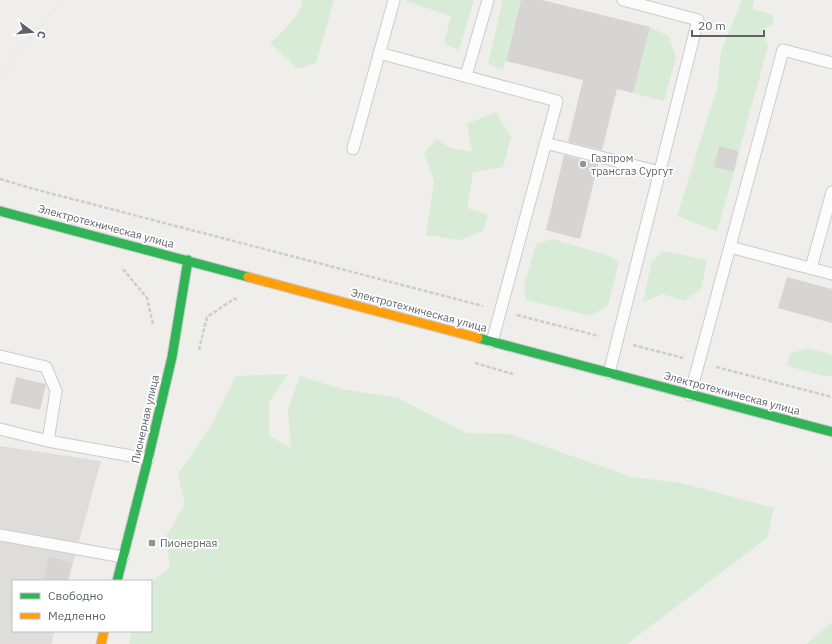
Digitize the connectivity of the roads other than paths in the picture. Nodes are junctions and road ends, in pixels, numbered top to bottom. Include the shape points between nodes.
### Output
1 (394, 0) edge
2 (488, 0) edge
3 (624, 0) edge
4 (379, 53) junction
5 (832, 63) edge
6 (466, 76) junction
7 (545, 143) junction
8 (353, 149) dead end
9 (660, 172) junction
10 (832, 192) edge
11 (0, 211) edge
12 (730, 247) junction
13 (188, 260) junction
14 (811, 268) junction
15 (832, 274) edge
16 (492, 342) junction
17 (0, 356) edge
18 (608, 373) junction
19 (690, 395) junction
20 (0, 429) edge
21 (832, 432) edge
22 (48, 441) junction
23 (148, 459) junction
24 (0, 535) edge
25 (123, 557) junction
26 (117, 580) edge
27 (104, 632) edge
28 (101, 644) edge

1 - 4 lane
2 - 6 lane
3 - 9 lane via 698,20
4 - 6 lane
4 - 8 lane
5 - 12 lane via 784,50
6 - 7 lane via 557,101
7 - 9 lane
7 - 16 lane
9 - 18 lane
10 - 14 lane
11 - 13 main road, Электротехническая улица
12 - 14 lane
12 - 19 lane
13 - 16 main road, Электротехническая улица
13 - 23 main road, Пионерная улица via 172,357
14 - 15 lane
16 - 18 main road, Электротехническая улица
17 - 22 lane via 46,367 56,391
18 - 19 main road, Электротехническая улица
19 - 21 main road, Электротехническая улица
20 - 22 lane
22 - 23 lane
23 - 25 main road, Пионерная улица
24 - 25 lane
25 - 26 main road, Пионерная улица
27 - 28 main road

